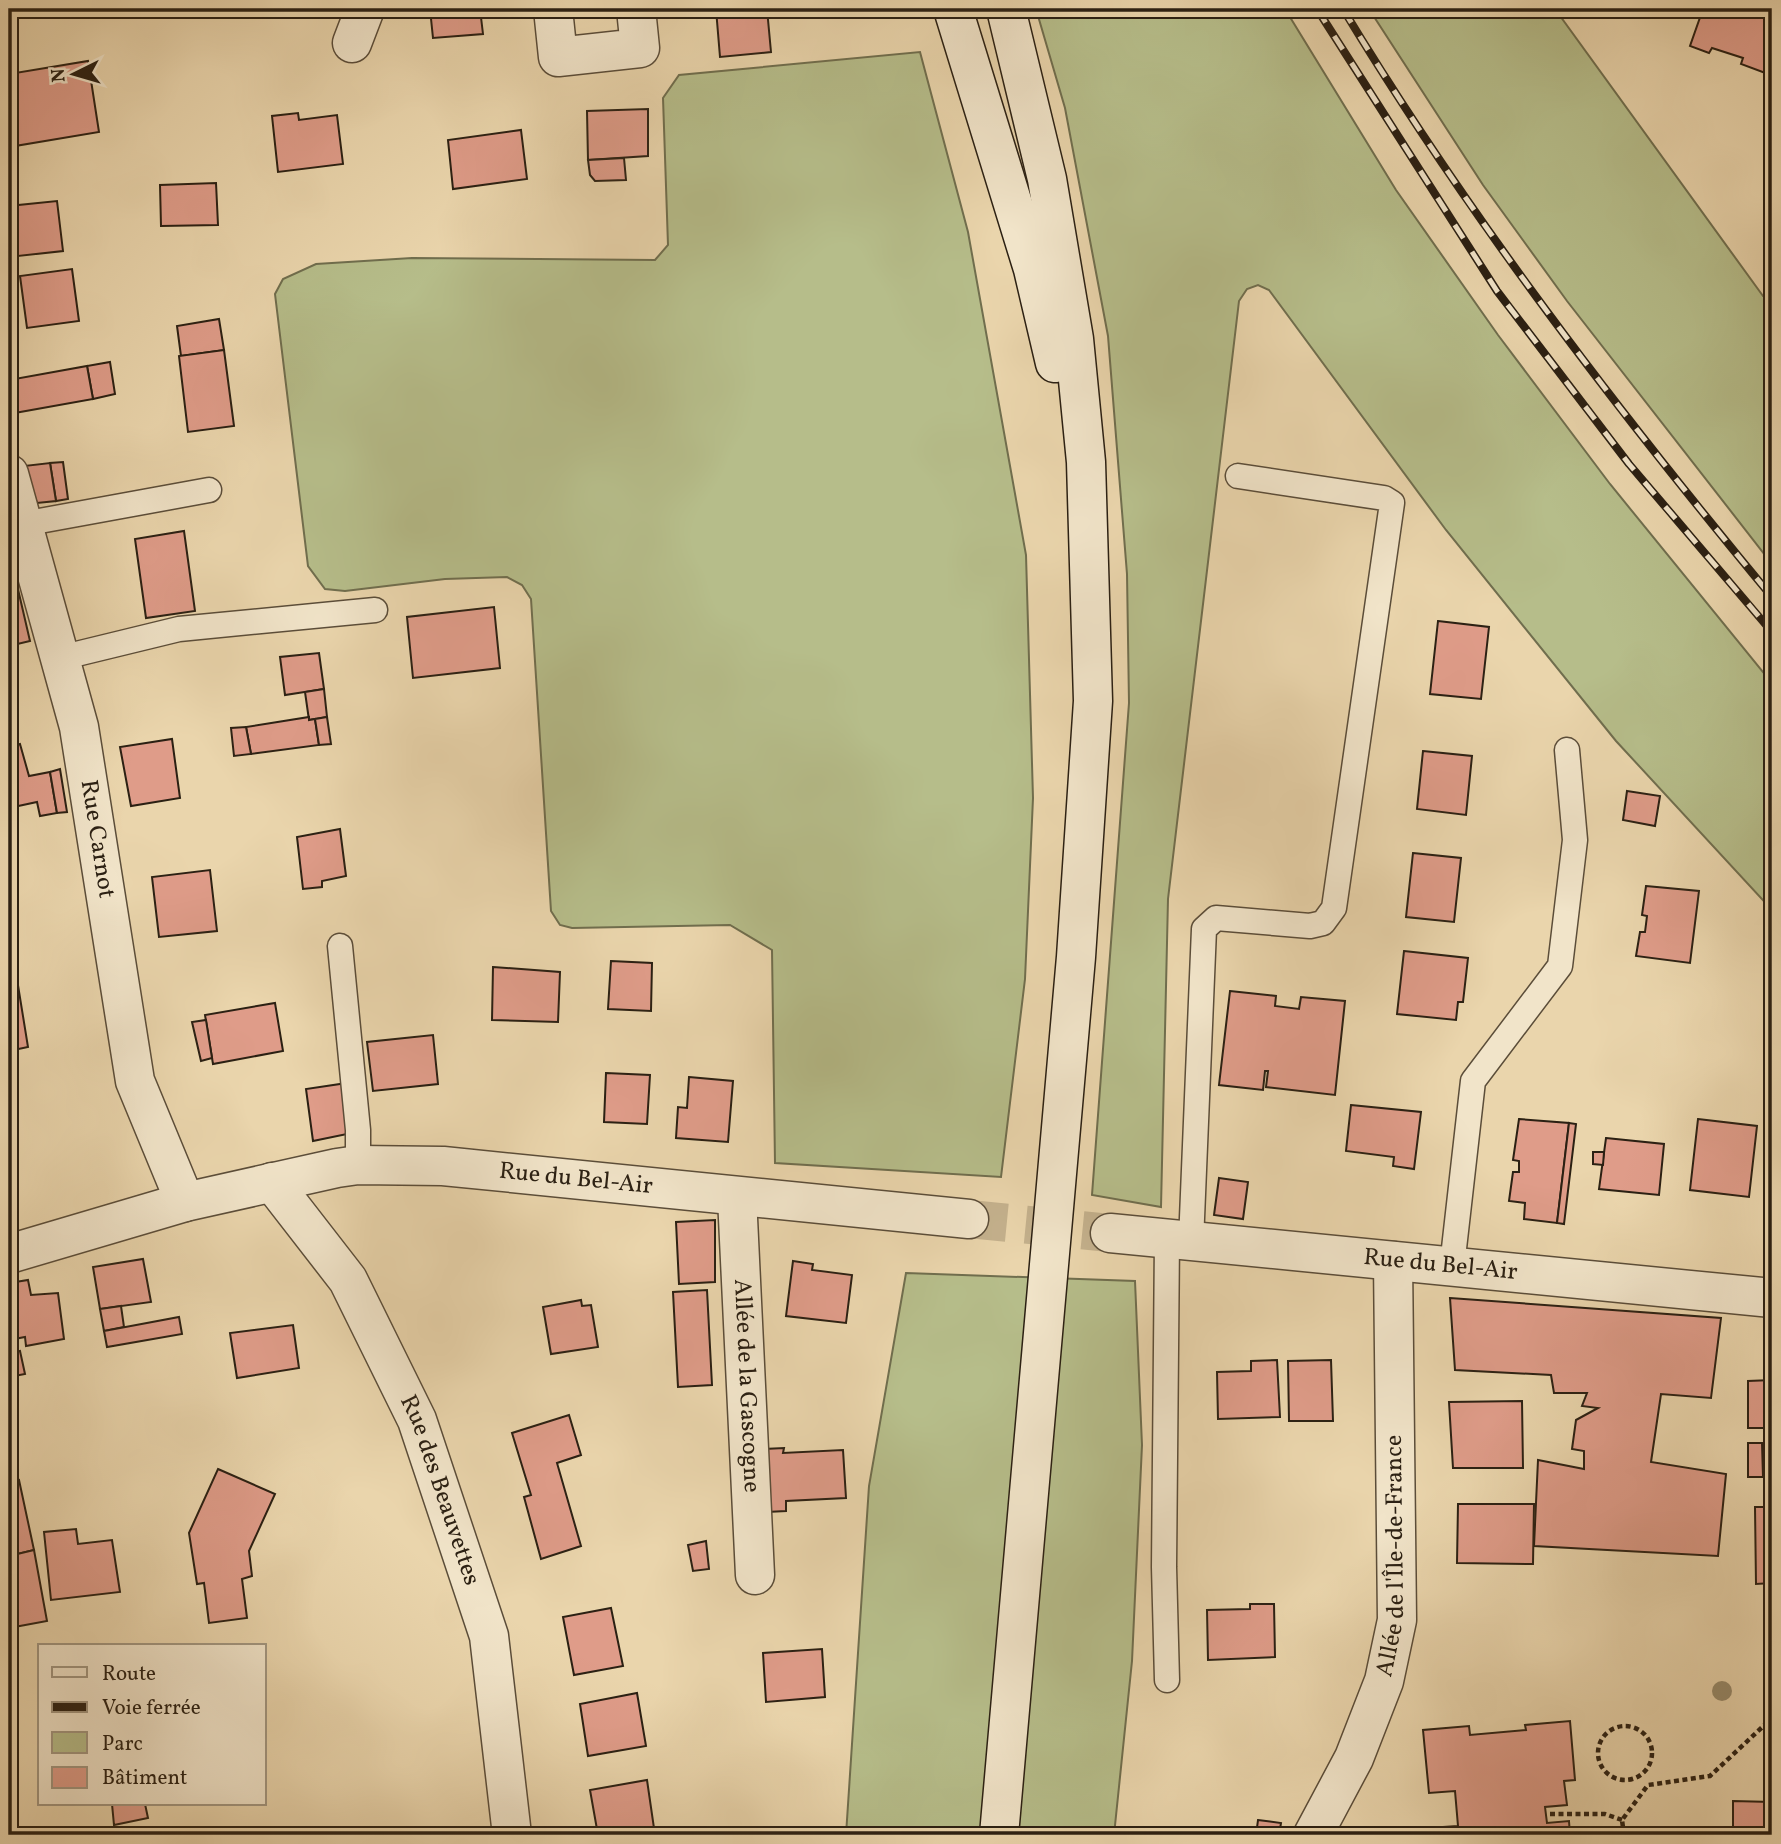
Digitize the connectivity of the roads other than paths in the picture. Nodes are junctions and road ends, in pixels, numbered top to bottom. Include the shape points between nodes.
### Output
1 (553, 9) edge
2 (636, 9) edge
3 (953, 9) edge
4 (1006, 9) edge
5 (9, 474) edge
6 (1238, 476) dead end
7 (209, 490) dead end
8 (23, 524) junction
9 (1088, 543) junction
10 (374, 610) dead end
11 (60, 658) junction
12 (1567, 750) dead end
13 (340, 946) dead end
14 (358, 1165) junction
15 (272, 1182) junction
16 (737, 1197) junction
17 (185, 1202) junction
18 (969, 1219) tunnel mouth
19 (1110, 1233) tunnel mouth
20 (1179, 1241) junction
21 (9, 1254) edge
22 (1393, 1261) junction
23 (1452, 1266) junction
24 (1772, 1298) edge
25 (755, 1575) dead end
26 (1167, 1680) dead end
27 (512, 1835) edge
28 (999, 1835) edge
29 (1313, 1835) edge

1 - 2 street via 558,57 640,48
3 - 9 street via 1033,269
4 - 9 street via 1063,261 1086,462
5 - 8 street, Rue Carnot
6 - 20 lane via 1384,498 1392,503 1334,908 1323,923 1310,926 1216,918 1204,929
7 - 8 lane
8 - 11 street, Rue Carnot
9 - 28 street via 1093,642 1087,801
10 - 11 lane via 179,629
11 - 17 street, Rue Carnot via 79,727 135,1081
12 - 23 lane via 1575,839 1560,966 1473,1081
13 - 14 lane
14 - 15 street, Rue du Bel-Air
14 - 16 street, Rue du Bel-Air via 443,1166
15 - 17 street, Rue du Bel-Air
15 - 27 street, Rue des Beauvettes via 348,1280 416,1420 489,1636
16 - 18 street, Rue du Bel-Air
16 - 25 street, Allée de la Gascogne
17 - 21 street, Rue du Bel-Air
19 - 20 street, Rue du Bel-Air
20 - 22 street, Rue du Bel-Air
20 - 26 lane via 1164,1567
22 - 23 street, Rue du Bel-Air
22 - 29 street, Allée de l'Île-de-France via 1397,1620 1384,1681 1354,1758
23 - 24 street, Rue du Bel-Air

